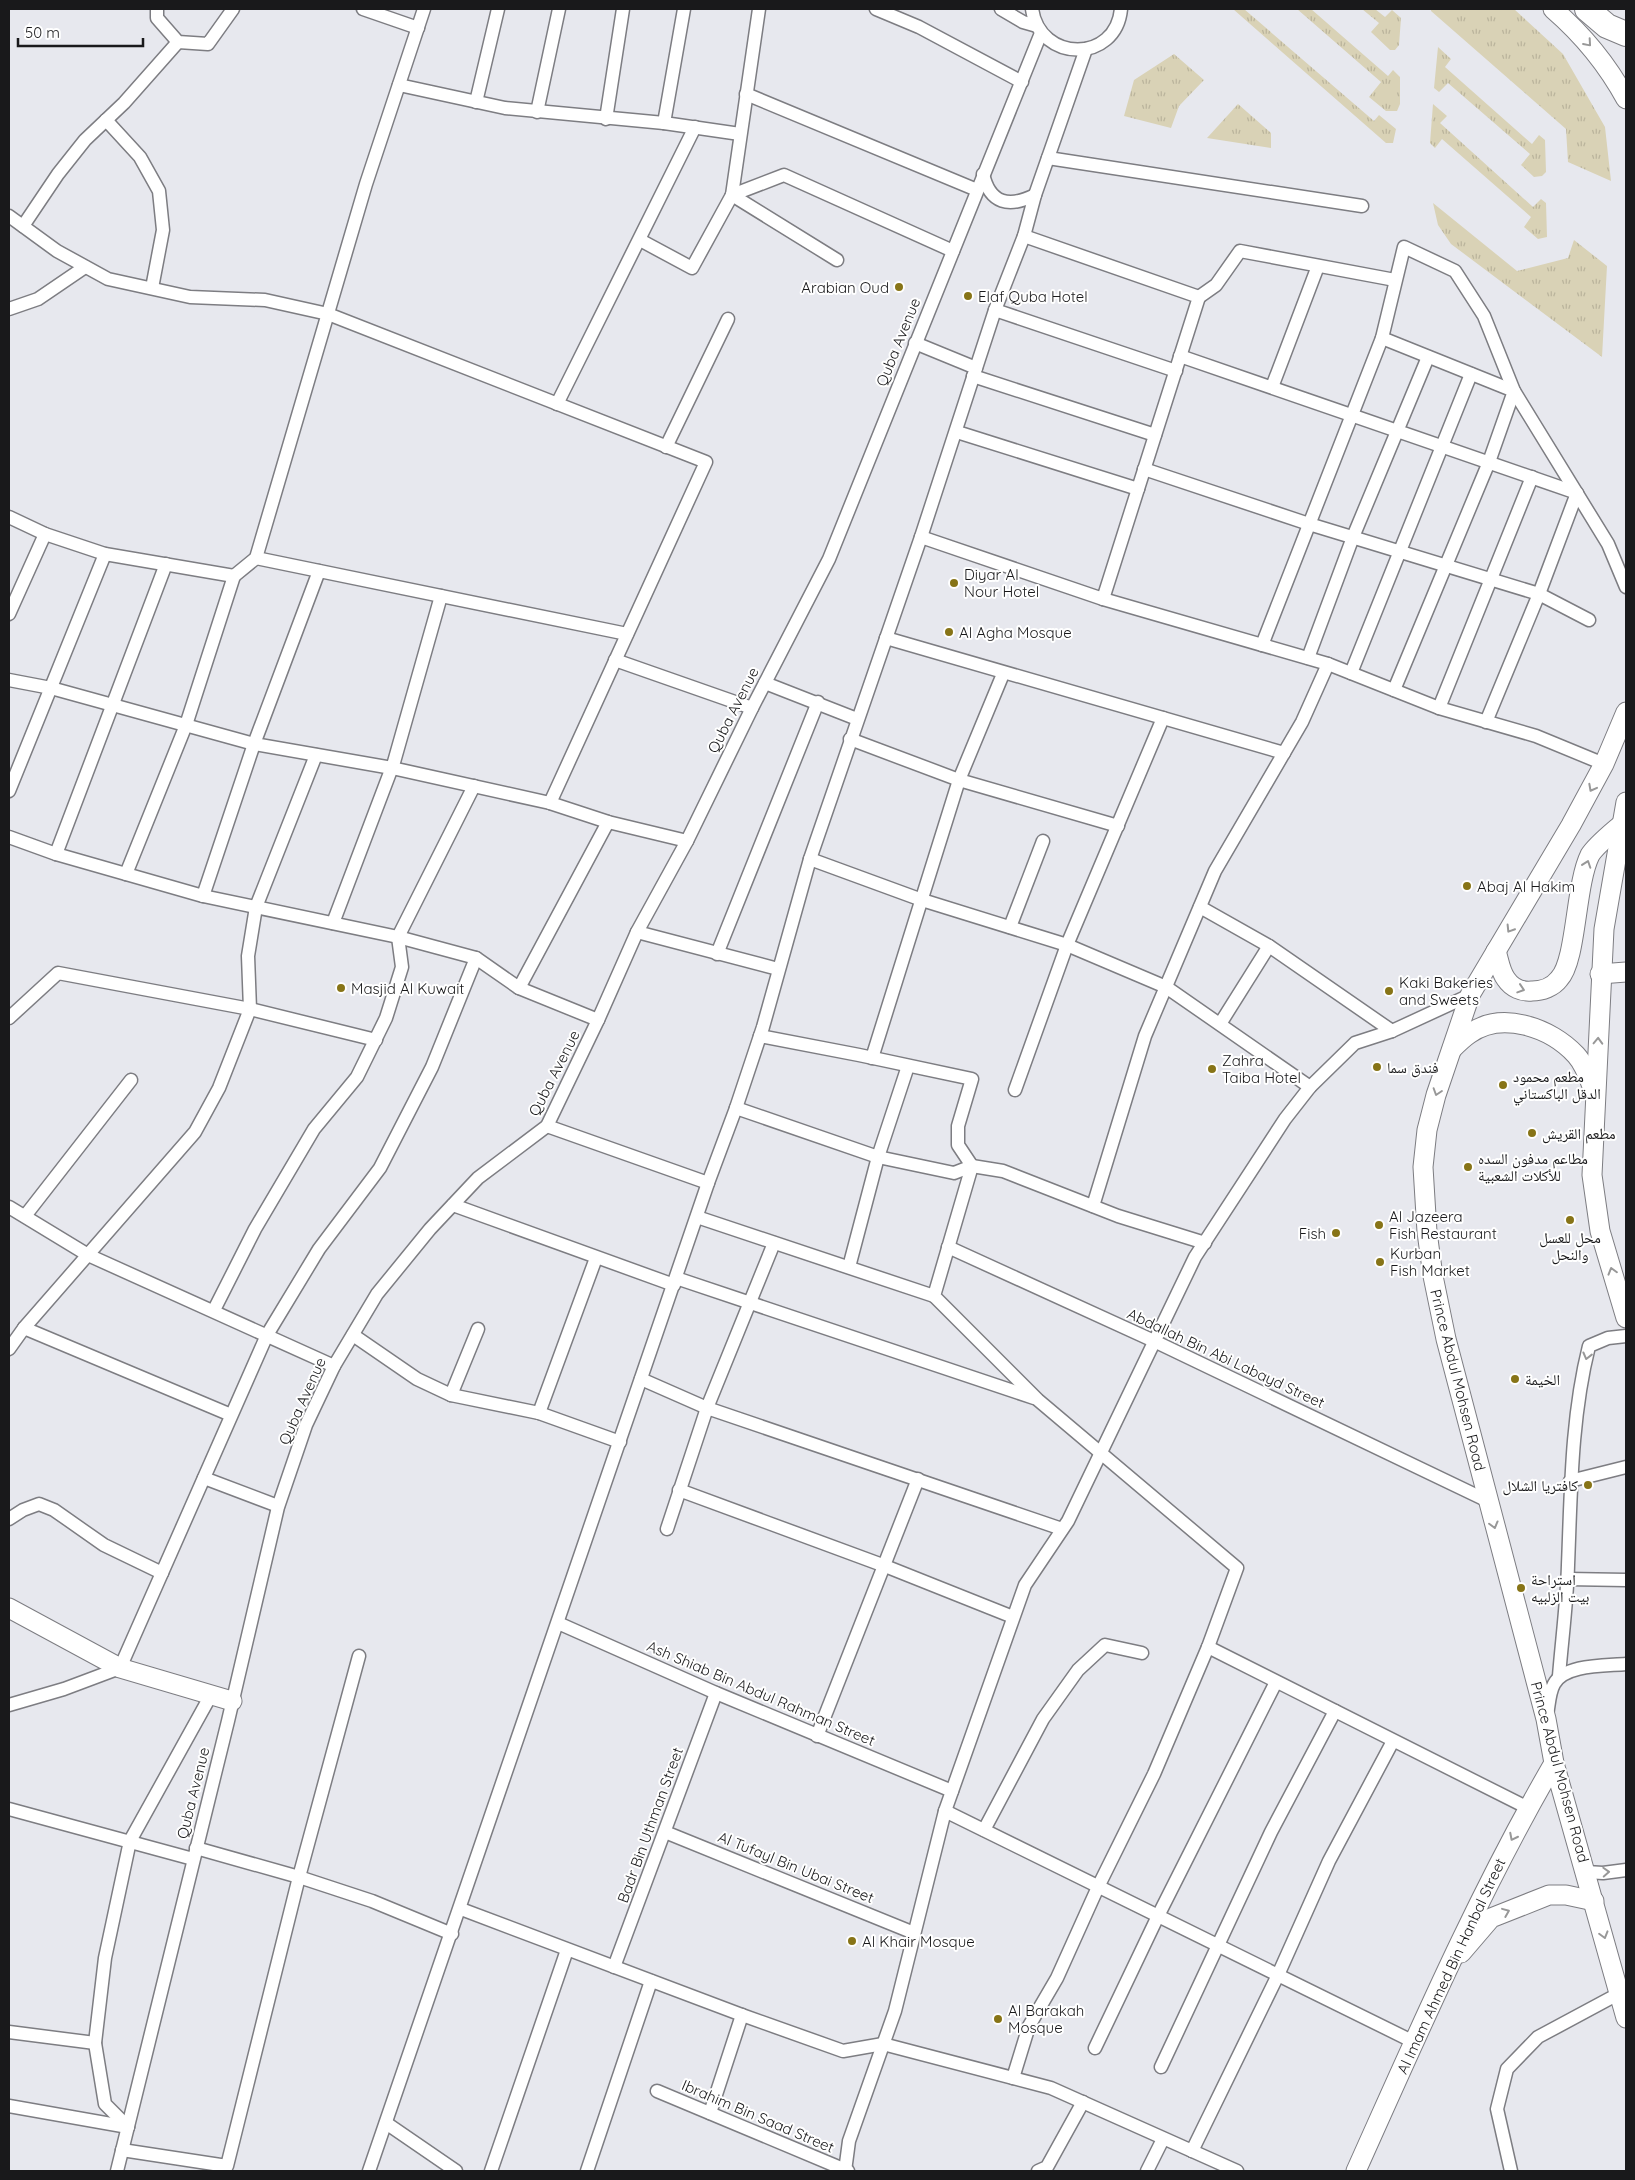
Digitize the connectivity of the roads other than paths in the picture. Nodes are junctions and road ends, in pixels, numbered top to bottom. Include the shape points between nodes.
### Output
1 (157, 9) edge
2 (234, 9) edge
3 (363, 9) edge
4 (498, 9) edge
5 (559, 9) edge
6 (623, 9) edge
7 (684, 9) edge
8 (759, 9) edge
9 (876, 9) edge
10 (1001, 9) edge
11 (1032, 9) edge
12 (1121, 9) edge
13 (1553, 9) edge
14 (1587, 9) edge
15 (1610, 9) edge
16 (425, 10) edge
17 (1626, 24) edge
18 (418, 28) junction
19 (1039, 29) junction
20 (1626, 34) edge
21 (178, 42) junction
22 (1086, 49) junction
23 (1022, 82) junction
24 (399, 85) junction
25 (746, 94) junction
26 (1626, 99) edge
27 (476, 102) junction
28 (537, 112) junction
29 (606, 118) junction
30 (106, 120) junction
31 (664, 123) junction
32 (695, 127) junction
33 (740, 134) junction
34 (1048, 158) junction
35 (983, 174) junction
36 (977, 190) junction
37 (732, 195) junction
38 (1035, 195) junction
39 (1362, 206) dead end
40 (9, 216) edge
41 (23, 226) junction
42 (1024, 236) junction
43 (640, 240) junction
44 (953, 250) junction
45 (837, 260) dead end
46 (86, 266) junction
47 (1318, 266) junction
48 (1395, 280) junction
49 (152, 288) junction
50 (1199, 297) junction
51 (9, 309) edge
52 (996, 310) junction
53 (328, 314) junction
54 (728, 319) dead end
55 (1382, 338) junction
56 (916, 343) junction
57 (1180, 356) junction
58 (1428, 357) junction
59 (1176, 371) junction
60 (975, 372) junction
61 (1472, 374) junction
62 (1272, 387) junction
63 (1514, 391) junction
64 (557, 404) junction
65 (1351, 415) junction
66 (1396, 430) junction
67 (956, 432) junction
68 (1156, 435) junction
69 (1443, 446) junction
70 (666, 447) junction
71 (1489, 462) junction
72 (1144, 469) junction
73 (1532, 477) junction
74 (1138, 489) junction
75 (1578, 493) junction
76 (9, 517) edge
77 (1309, 524) junction
78 (45, 534) junction
79 (921, 536) junction
80 (1352, 538) junction
81 (1399, 552) junction
82 (105, 554) junction
83 (256, 558) junction
84 (166, 564) junction
85 (1445, 566) junction
86 (319, 570) junction
87 (234, 576) junction
88 (1490, 579) junction
89 (1626, 587) edge
90 (1539, 594) junction
91 (441, 596) junction
92 (1103, 599) junction
93 (9, 614) edge
94 (1589, 620) dead end
95 (627, 634) junction
96 (886, 638) junction
97 (1262, 645) junction
98 (1308, 658) junction
99 (615, 660) junction
100 (1328, 664) junction
101 (1351, 673) junction
102 (1003, 674) junction
103 (9, 680) edge
104 (765, 683) junction
105 (50, 688) junction
106 (1394, 690) junction
107 (818, 702) junction
108 (113, 705) junction
109 (752, 708) junction
110 (1439, 708) junction
111 (1626, 712) edge
112 (857, 718) junction
113 (1163, 718) junction
114 (1486, 722) junction
115 (186, 725) junction
116 (850, 739) junction
117 (254, 744) junction
118 (1284, 753) junction
119 (316, 755) junction
120 (1604, 764) junction
121 (392, 768) junction
122 (959, 780) junction
123 (474, 786) junction
124 (9, 791) edge
125 (1626, 802) edge
126 (550, 803) junction
127 (608, 822) junction
128 (1623, 823) junction
129 (1118, 826) junction
130 (9, 837) edge
131 (1043, 841) dead end
132 (687, 842) junction
133 (56, 854) junction
134 (810, 859) junction
135 (126, 874) junction
136 (1620, 874) edge
137 (203, 896) junction
138 (922, 900) junction
139 (256, 907) junction
140 (1200, 907) junction
141 (333, 923) junction
142 (1010, 927) junction
143 (637, 932) junction
144 (398, 936) junction
145 (1067, 944) junction
146 (1269, 946) junction
147 (1496, 951) junction
148 (717, 954) junction
149 (476, 958) junction
150 (778, 969) junction
151 (1626, 972) edge
152 (1600, 974) junction
153 (1166, 987) junction
154 (519, 988) junction
155 (1470, 995) junction
156 (250, 1009) junction
157 (9, 1018) edge
158 (598, 1020) junction
159 (1220, 1024) junction
160 (1392, 1031) junction
161 (760, 1036) junction
162 (376, 1040) junction
163 (1450, 1050) junction
164 (872, 1058) junction
165 (908, 1066) junction
166 (131, 1080) dead end
167 (1310, 1086) junction
168 (1015, 1090) dead end
169 (1595, 1095) junction
170 (736, 1108) junction
171 (547, 1126) junction
172 (878, 1157) junction
173 (972, 1166) junction
174 (708, 1183) junction
175 (453, 1205) junction
176 (1093, 1206) junction
177 (9, 1207) edge
178 (25, 1216) junction
179 (697, 1217) junction
180 (1205, 1242) junction
181 (774, 1243) junction
182 (948, 1247) junction
183 (88, 1254) junction
184 (596, 1258) junction
185 (849, 1267) junction
186 (675, 1282) junction
187 (934, 1296) junction
188 (749, 1303) junction
189 (214, 1310) junction
190 (1626, 1318) edge
191 (24, 1328) junction
192 (478, 1329) dead end
193 (267, 1335) junction
194 (353, 1335) junction
195 (1626, 1336) edge
196 (1154, 1341) junction
197 (9, 1349) edge
198 (334, 1366) junction
199 (641, 1379) junction
200 (451, 1395) junction
201 (1038, 1400) junction
202 (707, 1408) junction
203 (540, 1412) junction
204 (231, 1415) junction
205 (620, 1442) junction
206 (1100, 1453) junction
207 (1626, 1468) edge
208 (204, 1478) junction
209 (918, 1479) junction
210 (1570, 1481) junction
211 (679, 1490) junction
212 (1488, 1500) junction
213 (278, 1506) junction
214 (9, 1519) edge
215 (667, 1529) dead end
216 (1062, 1530) junction
217 (884, 1566) junction
218 (162, 1574) junction
219 (1567, 1579) junction
220 (1626, 1580) edge
221 (9, 1608) edge
222 (1013, 1617) junction
223 (558, 1623) junction
224 (1208, 1647) junction
225 (1142, 1653) dead end
226 (359, 1656) dead end
227 (1626, 1664) edge
228 (120, 1668) junction
229 (1559, 1676) junction
230 (1276, 1682) junction
231 (716, 1693) junction
232 (211, 1695) junction
233 (232, 1701) junction
234 (9, 1705) edge
235 (1335, 1711) junction
236 (1546, 1719) junction
237 (817, 1736) junction
238 (1393, 1741) junction
239 (1554, 1764) junction
240 (952, 1791) junction
241 (1528, 1808) junction
242 (9, 1809) edge
243 (945, 1811) junction
244 (984, 1830) junction
245 (665, 1832) junction
246 (130, 1841) junction
247 (195, 1854) junction
248 (1626, 1870) edge
249 (1586, 1872) junction
250 (299, 1877) junction
251 (1098, 1887) junction
252 (1594, 1901) junction
253 (461, 1909) junction
254 (1158, 1916) junction
255 (914, 1932) junction
256 (452, 1934) junction
257 (1219, 1946) junction
258 (568, 1950) junction
259 (614, 1967) junction
260 (1447, 1970) junction
261 (1278, 1975) junction
262 (651, 1981) junction
263 (1620, 1993) junction
264 (742, 2015) junction
265 (1626, 2018) edge
266 (9, 2032) edge
267 (1414, 2042) junction
268 (95, 2043) junction
269 (883, 2044) junction
270 (1094, 2048) dead end
271 (1161, 2067) dead end
272 (1012, 2078) junction
273 (657, 2090) dead end
274 (1083, 2102) junction
275 (9, 2106) edge
276 (710, 2113) junction
277 (386, 2124) junction
278 (128, 2127) junction
279 (1163, 2138) junction
280 (122, 2150) junction
281 (1192, 2151) junction
282 (117, 2171) edge
283 (369, 2171) edge
284 (456, 2171) edge
285 (491, 2171) edge
286 (587, 2171) edge
287 (846, 2171) edge
288 (1038, 2171) edge
289 (1147, 2171) edge
290 (1237, 2171) edge
291 (1356, 2171) edge
292 (1512, 2171) edge

1 - 21 street via 157,18
2 - 21 street via 208,44
3 - 18 street
4 - 27 street
5 - 28 street
6 - 29 street
7 - 31 street
8 - 25 street
9 - 23 street
10 - 19 street
11 - 19 street
12 - 22 street via 1109,36
13 -> 26 main road via 1588,42
14 - 20 highway via 1607,26
15 - 17 highway
16 - 18 street
18 - 24 street
19 - 22 street via 1050,42 1061,47
19 - 23 street, Quba Avenue
21 - 30 street
22 - 34 street
23 - 35 street, Quba Avenue
24 - 27 street
24 - 53 street
25 - 33 street
25 - 36 street
27 - 28 street
28 - 29 street
29 - 31 street
30 - 41 street via 84,140
30 - 49 street via 140,157 159,191 163,230
31 - 32 street
32 - 33 street
32 - 43 street
33 - 37 street
34 - 38 street
34 - 39 street
35 - 36 street, Quba Avenue
35 - 38 street via 994,198 1009,203 1022,202
36 - 44 street, Quba Avenue
37 - 43 street via 692,268
37 - 44 street via 784,175
37 - 45 street
38 - 42 street
40 - 41 street
41 - 46 street via 57,251
42 - 50 street
42 - 52 street
43 - 64 street
44 - 56 street, Quba Avenue
46 - 49 street via 108,279
46 - 51 street via 38,299
47 - 48 street
47 - 50 street via 1240,251 1216,285
47 - 62 street
48 - 55 street
48 - 63 street via 1404,247 1455,271 1484,316
49 - 53 street via 190,297 265,300
50 - 57 street
52 - 59 street
52 - 60 street
53 - 64 street
53 - 83 street
54 - 70 street
55 - 58 street
55 - 65 street
56 - 60 street
56 - 104 street, Quba Avenue via 829,559
57 - 59 street
57 - 62 street
58 - 61 street
58 - 66 street
59 - 68 street
60 - 67 street
60 - 68 street
61 - 63 street
61 - 69 street
62 - 65 street
63 - 71 street
63 - 75 street
64 - 70 street
65 - 66 street
65 - 77 street
66 - 69 street
66 - 80 street
67 - 74 street
67 - 79 street
68 - 72 street
69 - 71 street
69 - 81 street
70 - 95 street via 706,462
71 - 73 street
71 - 85 street
72 - 74 street
72 - 77 street
73 - 75 street
73 - 88 street
74 - 92 street
75 - 89 street via 1608,544
75 - 90 street
76 - 78 street
77 - 80 street
77 - 97 street
78 - 82 street
78 - 93 street
79 - 92 street
79 - 96 street
80 - 81 street
80 - 98 street
81 - 85 street
81 - 101 street
82 - 84 street
82 - 105 street
83 - 86 street
83 - 87 street
84 - 87 street
84 - 108 street
85 - 88 street
85 - 106 street
86 - 91 street
86 - 117 street
87 - 115 street
88 - 90 street
88 - 110 street
90 - 94 street
90 - 114 street
91 - 95 street
91 - 121 street
92 - 97 street
95 - 99 street
96 - 102 street
96 - 112 street
97 - 98 street
98 - 100 street
99 - 109 street
99 - 126 street
100 - 101 street
100 - 118 street
101 - 106 street
102 - 113 street
102 - 122 street
103 - 105 street
104 - 107 street
104 - 109 street, Quba Avenue
105 - 108 street
105 - 124 street
106 - 110 street
107 - 112 street
107 - 148 street
108 - 115 street
108 - 133 street
109 - 132 street, Quba Avenue
110 - 114 street
111 - 120 main road, Prince Abdul Mohsen Road
112 - 116 street
113 - 118 street
113 - 129 street
114 - 120 street via 1536,736
115 - 117 street
115 - 135 street
116 - 122 street
116 - 134 street
117 - 119 street
117 - 137 street
118 - 140 street via 1215,871
119 - 121 street
119 - 139 street
120 -> 147 main road, Prince Abdul Mohsen Road via 1544,873
121 - 123 street
121 - 141 street
122 - 129 street
122 - 138 street
123 - 126 street
123 - 144 street
125 - 128 main road
126 - 127 street
127 - 132 street
127 - 154 street
128 - 136 main road
147 -> 128 main road via 1506,979 1514,987 1526,992 1544,990 1560,979 1567,964 1581,884 1591,854
129 - 145 street
130 - 133 street
131 - 142 street
132 - 143 street, Quba Avenue
133 - 135 street
134 - 138 street
134 - 150 street
135 - 137 street
136 - 152 main road via 1604,929
137 - 139 street
138 - 142 street
138 - 164 street
139 - 141 street
139 - 156 street via 248,956
140 - 146 street
140 - 153 street
141 - 144 street
142 - 145 street
143 - 148 street
143 - 158 street, Quba Avenue
144 - 149 street
144 - 162 street via 402,967
145 - 153 street
145 - 168 street
146 - 159 street
146 - 160 street
147 - 155 main road, Prince Abdul Mohsen Road
148 - 150 street
149 - 154 street
149 - 193 street via 432,1067 380,1168 319,1249
150 - 161 street
151 - 152 main road
169 -> 152 main road
153 - 159 street
153 - 176 street via 1144,1036
154 - 158 street
155 - 160 street
155 - 163 main road, Prince Abdul Mohsen Road
156 - 157 street via 58,973
156 - 162 street
156 - 183 street via 219,1088 195,1132
158 - 171 street, Quba Avenue
159 - 167 street
160 - 167 street via 1355,1043
161 - 164 street
161 - 170 street
162 - 189 street via 357,1077 314,1129 255,1229
163 - 169 main road via 1469,1033 1494,1024 1536,1028 1559,1040 1577,1056
163 -> 212 main road, Prince Abdul Mohsen Road via 1427,1130 1423,1167 1427,1232 1446,1339
164 - 165 street
165 - 172 street
165 - 173 street via 972,1079 958,1126 958,1145
166 - 178 street
167 - 180 street via 1285,1118
190 -> 169 main road via 1600,1231 1592,1175
170 - 172 street
170 - 174 street
171 - 174 street
171 - 175 street, Quba Avenue via 478,1178
172 - 173 street via 954,1172
172 - 185 street
173 - 176 street via 1003,1171
173 - 182 street
174 - 179 street
175 - 184 street
175 - 194 street, Quba Avenue via 378,1294
176 - 180 street
177 - 178 street
178 - 183 street
179 - 181 street
179 - 186 street
180 - 196 street
181 - 185 street
181 - 188 street
182 - 187 street
182 - 196 street, Abdallah Bin Abi Labayd Street
183 - 189 street
183 - 191 street
184 - 186 street
184 - 203 street
185 - 187 street
186 - 188 street
186 - 199 street
187 - 201 street
188 - 201 street
188 - 202 street
189 - 193 street
191 - 197 street
191 - 204 street
192 - 200 street
193 - 198 street
193 - 204 street
194 - 198 street, Quba Avenue
194 - 200 street via 417,1378
195 -> 210 street via 1608,1338 1589,1346
196 - 206 street
196 - 212 street, Abdallah Bin Abi Labayd Street
198 - 213 street, Quba Avenue via 306,1425
199 - 202 street
199 - 205 street
200 - 203 street
201 - 206 street
202 - 209 street
202 - 211 street
203 - 205 street
204 - 208 street
205 - 223 street
206 - 216 street
206 - 224 street via 1236,1568
207 - 210 street
208 - 213 street
208 - 218 street
209 - 216 street
209 - 217 street
210 - 219 street
211 - 215 street
211 - 217 street
212 -> 236 main road, Prince Abdul Mohsen Road
213 - 233 street, Quba Avenue
214 - 218 street via 39,1504 54,1510 104,1545
216 - 222 street via 1025,1585
217 - 222 street
217 - 237 street
218 - 228 street
219 - 220 street
219 - 229 street
221 - 228 main road
222 - 240 street
223 - 231 street, Ash Shiab Bin Abdul Rahman Street
223 - 253 street
224 - 230 street
224 - 251 street via 1154,1774
225 - 244 street via 1105,1644 1078,1670 1042,1719
226 - 250 street
227 - 229 street via 1572,1670
228 - 232 main road
228 - 234 street
229 - 236 street via 1553,1686
230 - 235 street
230 - 254 street
231 - 237 street, Ash Shiab Bin Abdul Rahman Street
231 - 245 street, Badr Bin Uthman Street
232 - 233 main road
232 - 246 street
233 - 247 street, Quba Avenue
235 - 238 street
235 - 257 street via 1271,1832
236 - 239 main road, Prince Abdul Mohsen Road
237 - 240 street, Ash Shiab Bin Abdul Rahman Street
238 - 241 street
238 - 261 street via 1328,1861
239 - 241 main road, Al Imam Ahmed Bin Hanbal Street
239 - 249 main road, Prince Abdul Mohsen Road
240 - 243 street
241 -> 260 main road, Al Imam Ahmed Bin Hanbal Street
242 - 246 street
243 - 244 street
243 - 255 street
244 - 251 street
245 - 255 street, Al Tufayl Bin Ubai Street
245 - 259 street, Badr Bin Uthman Street
246 - 247 street
246 - 268 street via 105,1958
247 - 250 street
247 - 278 street, Quba Avenue
249 -> 248 street
249 - 252 main road, Prince Abdul Mohsen Road
250 - 256 street via 372,1901
250 - 280 street via 228,2166
251 - 254 street
251 - 272 street via 1057,1978 1029,2026
260 -> 252 main road via 1491,1918 1549,1895
252 -> 263 main road, Prince Abdul Mohsen Road
253 - 256 street
253 - 258 street
254 - 257 street
254 - 270 street
255 - 269 street
256 - 277 street
257 - 261 street
257 - 271 street
258 - 259 street
258 - 285 street
259 - 262 street
260 - 267 main road, Al Imam Ahmed Bin Hanbal Street
261 - 267 street
261 - 281 street
262 - 264 street
262 - 286 street
263 - 265 main road, Prince Abdul Mohsen Road
263 - 292 street via 1538,2037 1507,2069 1497,2109
264 - 269 street via 843,2051
264 - 276 street
266 - 268 street
267 - 291 main road, Al Imam Ahmed Bin Hanbal Street
268 - 278 street via 105,2104
269 - 272 street
269 - 287 street via 849,2141
272 - 274 street via 1051,2088
273 - 276 street, Ibrahim Bin Saad Street
274 - 279 street
274 - 288 street via 1046,2167
275 - 278 street
276 - 287 street, Ibrahim Bin Saad Street
277 - 283 street
277 - 284 street
278 - 280 street, Quba Avenue
279 - 281 street
279 - 289 street
280 - 282 street, Quba Avenue
281 - 290 street

